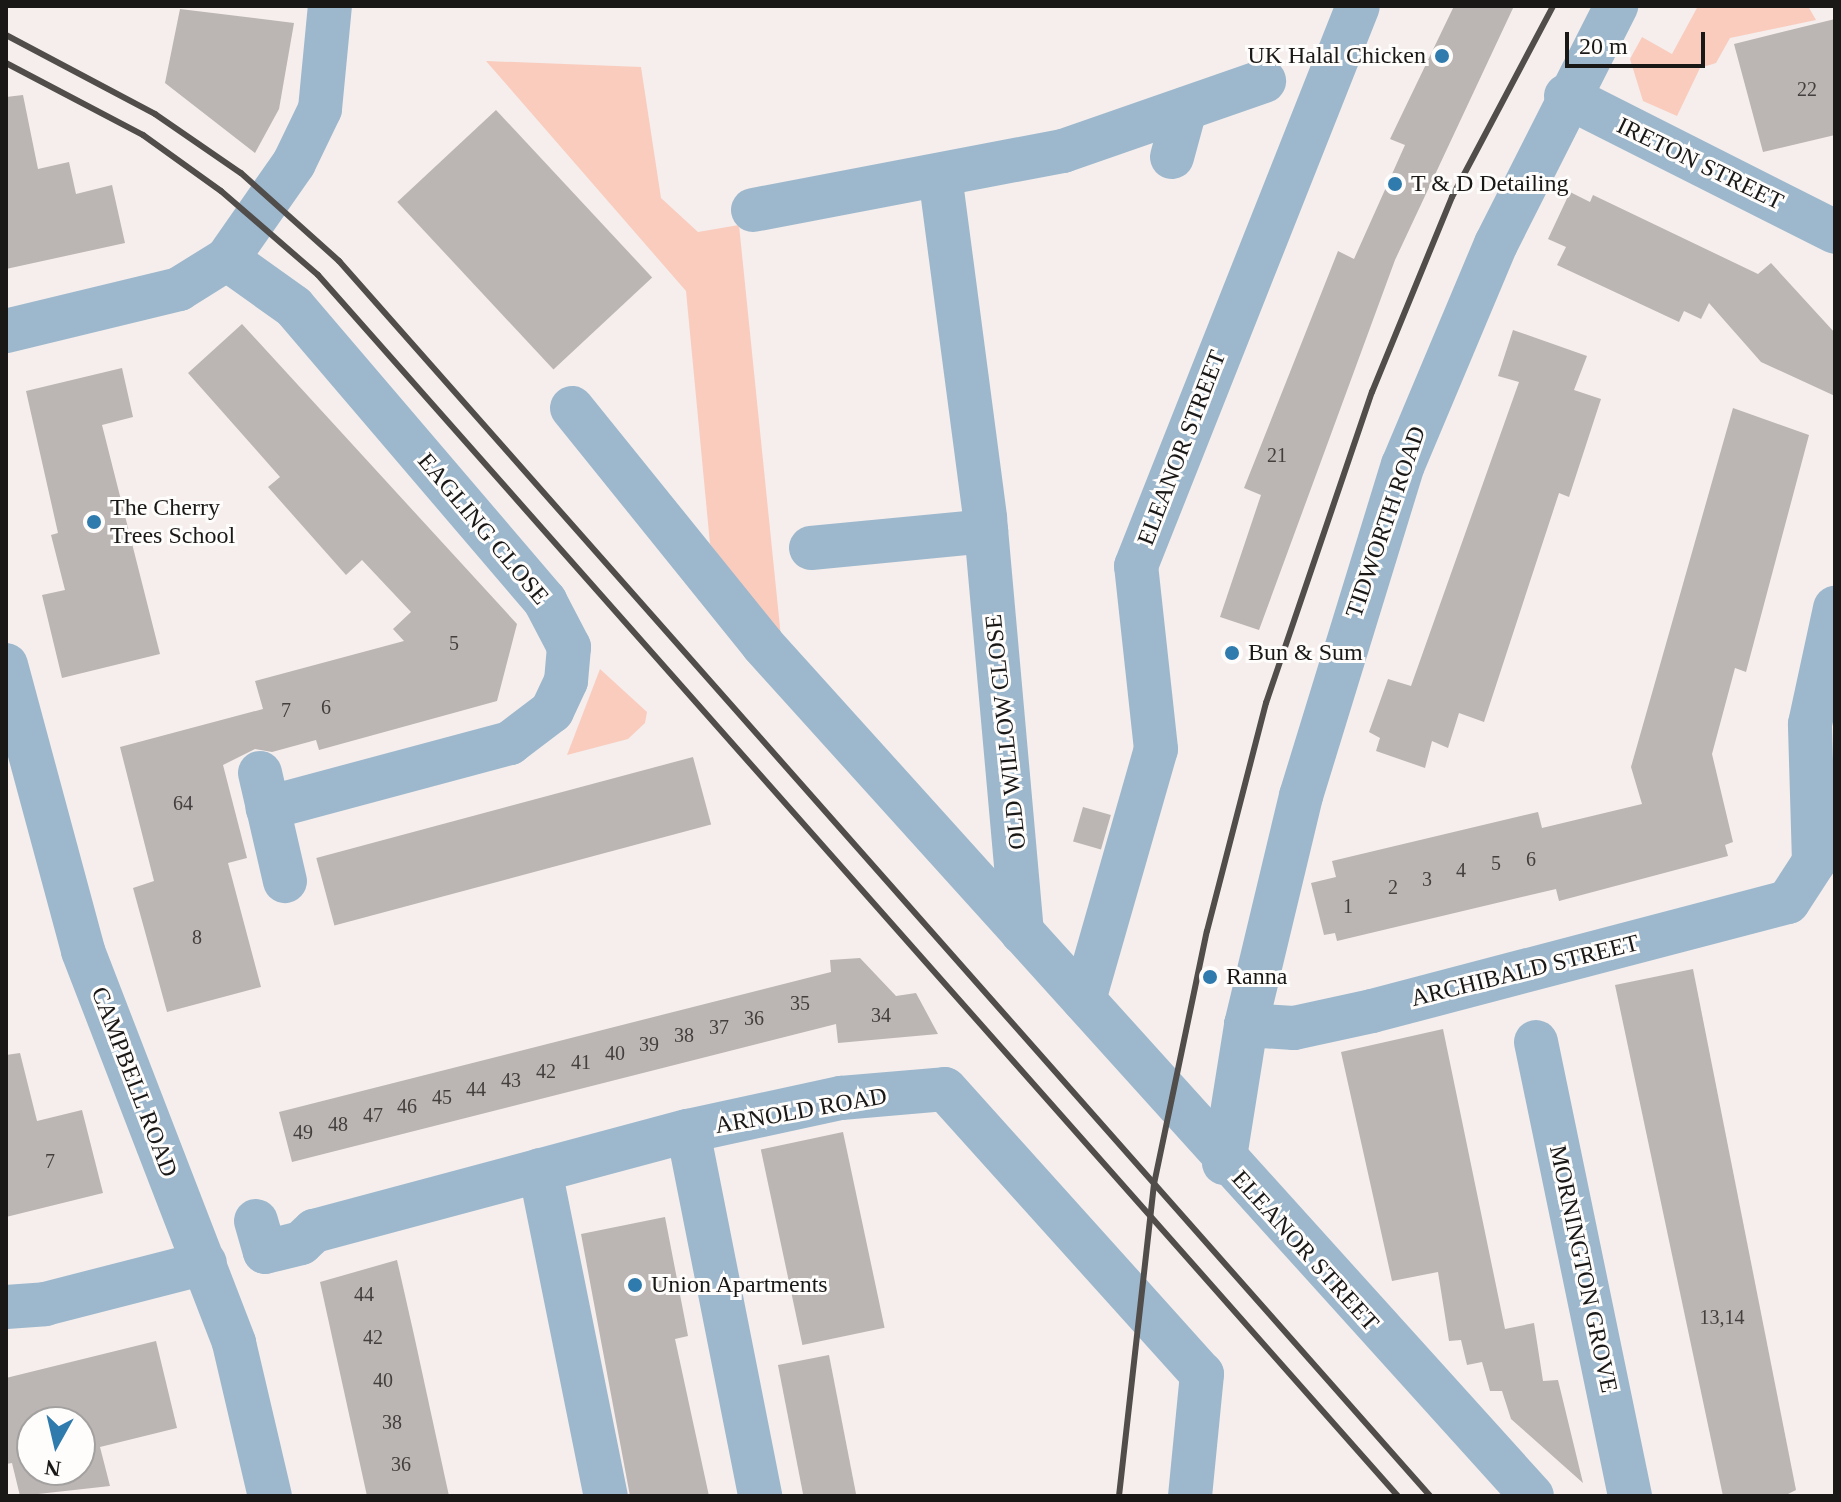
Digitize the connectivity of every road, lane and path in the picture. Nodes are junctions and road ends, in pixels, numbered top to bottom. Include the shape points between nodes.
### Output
1 (330, 6) edge
2 (1358, 6) edge
3 (1616, 6) edge
4 (1264, 81) dead end
5 (1566, 96) junction
6 (1185, 109) junction
7 (1172, 157) dead end
8 (940, 175) junction
9 (753, 210) dead end
10 (1835, 232) edge
11 (227, 259) junction
12 (6, 331) edge
13 (572, 408) dead end
14 (986, 531) junction
15 (811, 548) dead end
16 (1835, 608) edge
17 (7, 673) edge
18 (285, 881) dead end
19 (1817, 893) edge
20 (1022, 932) junction
21 (1084, 1000) junction
22 (1246, 1025) junction
23 (1536, 1042) dead end
24 (688, 1131) junction
25 (1224, 1163) junction
26 (540, 1170) junction
27 (260, 1236) dead end
28 (205, 1263) junction
29 (6, 1307) edge
30 (270, 1496) edge
31 (606, 1496) edge
32 (760, 1496) edge
33 (1190, 1496) edge
34 (1532, 1496) edge
35 (1630, 1496) edge

1 - 11 street via 320,109 294,163
2 - 21 street, ELEANOR STREET via 1136,566 1156,749
3 - 5 street, TIDWORTH ROAD
4 - 6 street
5 - 10 street, IRETON STREET
5 - 22 street, TIDWORTH ROAD via 1403,465 1331,683
6 - 7 street
6 - 8 street via 1063,151
8 - 9 street
8 - 14 street, OLD WILLOW CLOSE
11 - 12 street via 179,289
11 - 18 street, EAGLING CLOSE via 294,307 545,601 569,647 566,681 552,711 510,743 264,790
13 - 20 street, ELEANOR STREET via 763,645
14 - 15 street
14 - 20 street, OLD WILLOW CLOSE
16 - 19 street via 1815,684 1808,762
17 - 28 street, CAMPBELL ROAD via 83,951
19 - 22 street, ARCHIBALD STREET via 1372,1011 1294,1028
20 - 21 street, ELEANOR STREET
21 - 25 street, ELEANOR STREET
22 - 25 street, TIDWORTH ROAD
23 - 35 street, MORNINGTON GROVE
24 - 26 street, ARNOLD ROAD
24 - 32 street
24 - 33 street, ARNOLD ROAD via 841,1098 945,1089 1202,1374
25 - 34 street, ELEANOR STREET
26 - 27 street, ARNOLD ROAD via 314,1231 301,1243
26 - 31 street
28 - 29 street
28 - 30 street, CAMPBELL ROAD via 234,1343

